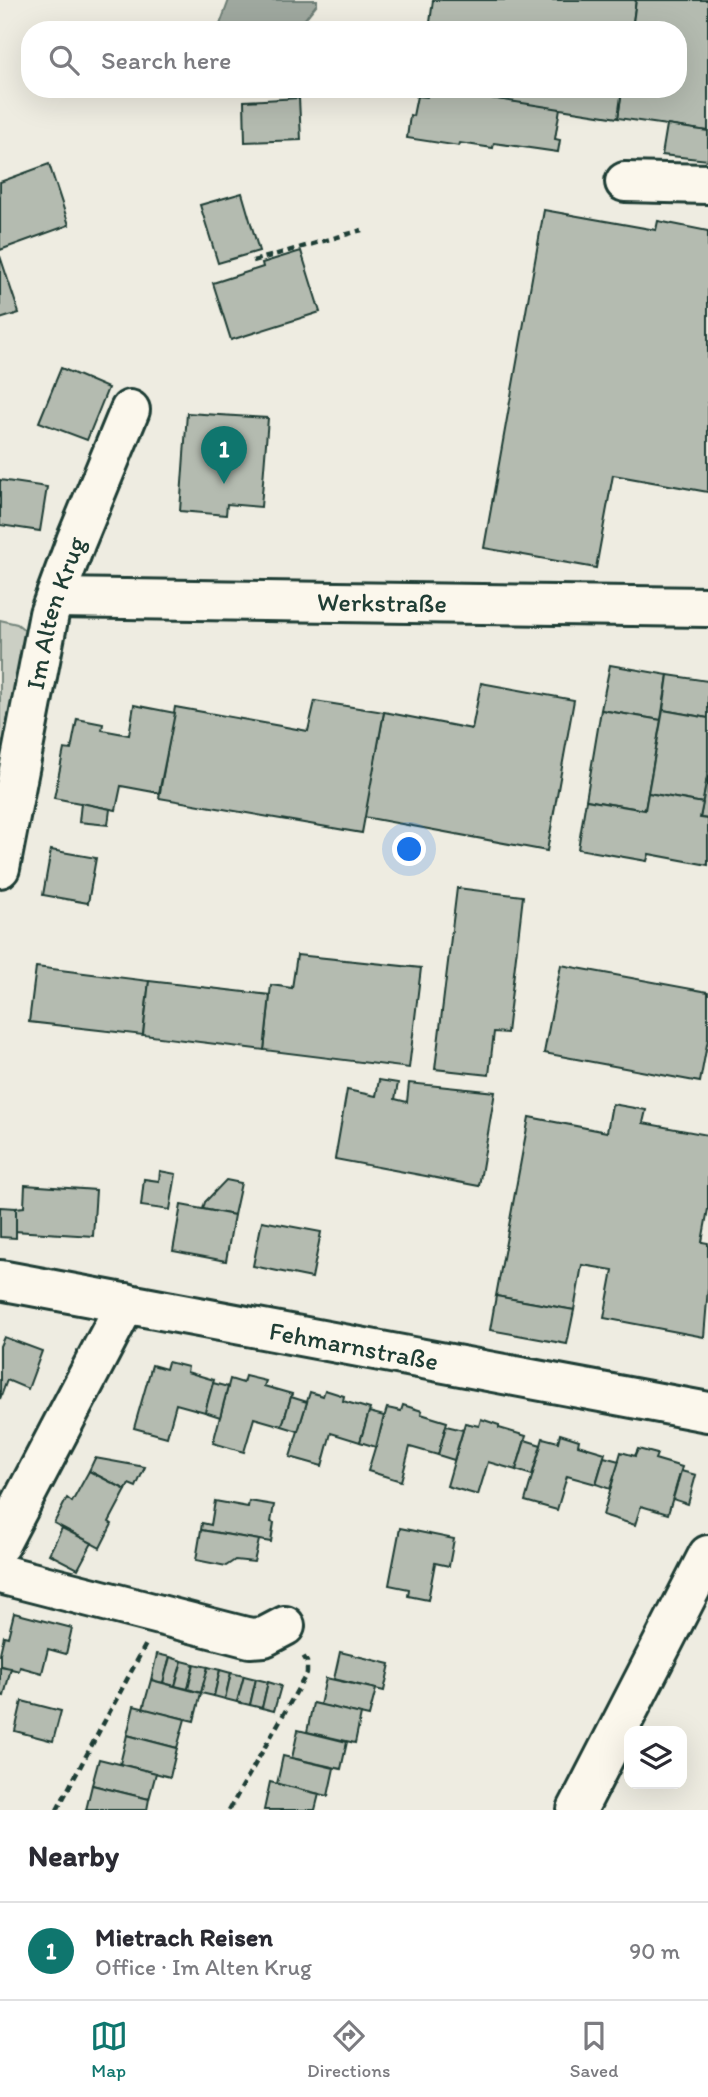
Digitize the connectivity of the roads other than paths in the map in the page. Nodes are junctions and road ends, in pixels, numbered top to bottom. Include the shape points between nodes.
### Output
1 (625, 182) dead end
2 (708, 184) edge
3 (130, 410) dead end
4 (55, 598) junction
5 (708, 607) edge
6 (0, 868) edge
7 (0, 1280) edge
8 (126, 1303) junction
9 (708, 1412) edge
10 (0, 1544) edge
11 (708, 1555) edge
12 (0, 1574) edge
13 (285, 1626) road end
14 (578, 1810) edge

1 - 2 street
3 - 4 street, Im Alten Krug
4 - 5 street, Werkstraße
4 - 6 street, Im Alten Krug
7 - 8 street, Fehmarnstraße
8 - 9 street, Fehmarnstraße
8 - 10 street
11 - 14 street
12 - 13 street via 250,1638 264,1637

